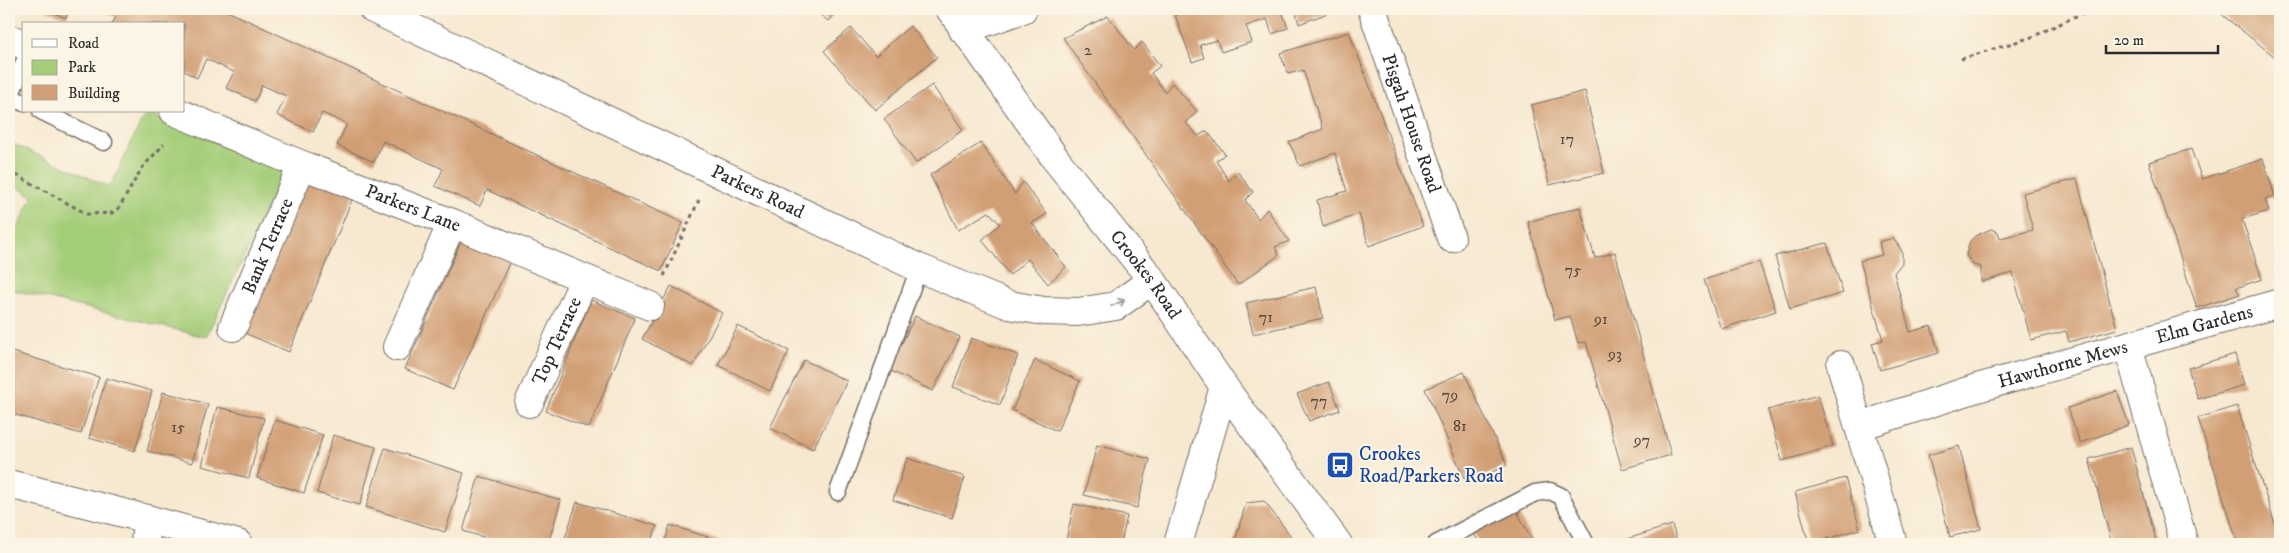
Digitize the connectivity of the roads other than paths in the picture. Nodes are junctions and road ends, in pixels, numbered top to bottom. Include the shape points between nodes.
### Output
1 (373, 9) edge
2 (1023, 9) edge
3 (1372, 9) edge
4 (957, 19) edge
5 (9, 38) edge
6 (22, 44) edge
7 (22, 67) edge
8 (22, 102) edge
9 (43, 112) edge
10 (185, 116) edge
11 (104, 142) dead end
12 (302, 165) junction
13 (452, 223) junction
14 (1450, 238) dead end
15 (918, 268) junction
16 (584, 280) junction
17 (1152, 280) junction
18 (2280, 303) edge
19 (650, 306) road end
20 (232, 327) dead end
21 (2128, 346) junction
22 (397, 347) dead end
23 (1841, 365) dead end
24 (1224, 387) junction
25 (529, 403) dead end
26 (1860, 426) junction
27 (9, 484) edge
28 (838, 492) dead end
29 (146, 532) edge
30 (238, 544) edge
31 (1178, 544) edge
32 (1338, 544) edge
33 (1436, 544) edge
34 (1586, 544) edge
35 (1893, 544) edge
36 (2184, 544) edge

1 - 15 street, Parkers Road
2 - 4 street
3 - 14 street, Pisgah House Road
4 - 17 street, Crookes Road via 1057,162
5 - 6 street
7 - 8 lane via 10,97
9 - 11 lane
10 - 12 street, Parkers Lane
12 - 13 street, Parkers Lane
12 - 20 street, Bank Terrace
13 - 16 street, Parkers Lane
13 - 22 street
15 -> 17 street, Parkers Road via 1009,305 1044,311 1078,312 1116,306
15 - 28 lane
16 - 19 street, Parkers Lane
16 - 25 street, Top Terrace
17 - 24 street, Crookes Road
18 - 21 street, Elm Gardens
21 - 26 street, Hawthorne Mews via 1977,388
21 - 36 street, Hawthorne Mews
23 - 26 street
24 - 31 street
24 - 32 street, Crookes Road
26 - 35 street
27 - 29 street
29 - 30 street
33 - 34 lane via 1535,493 1550,491 1561,496

